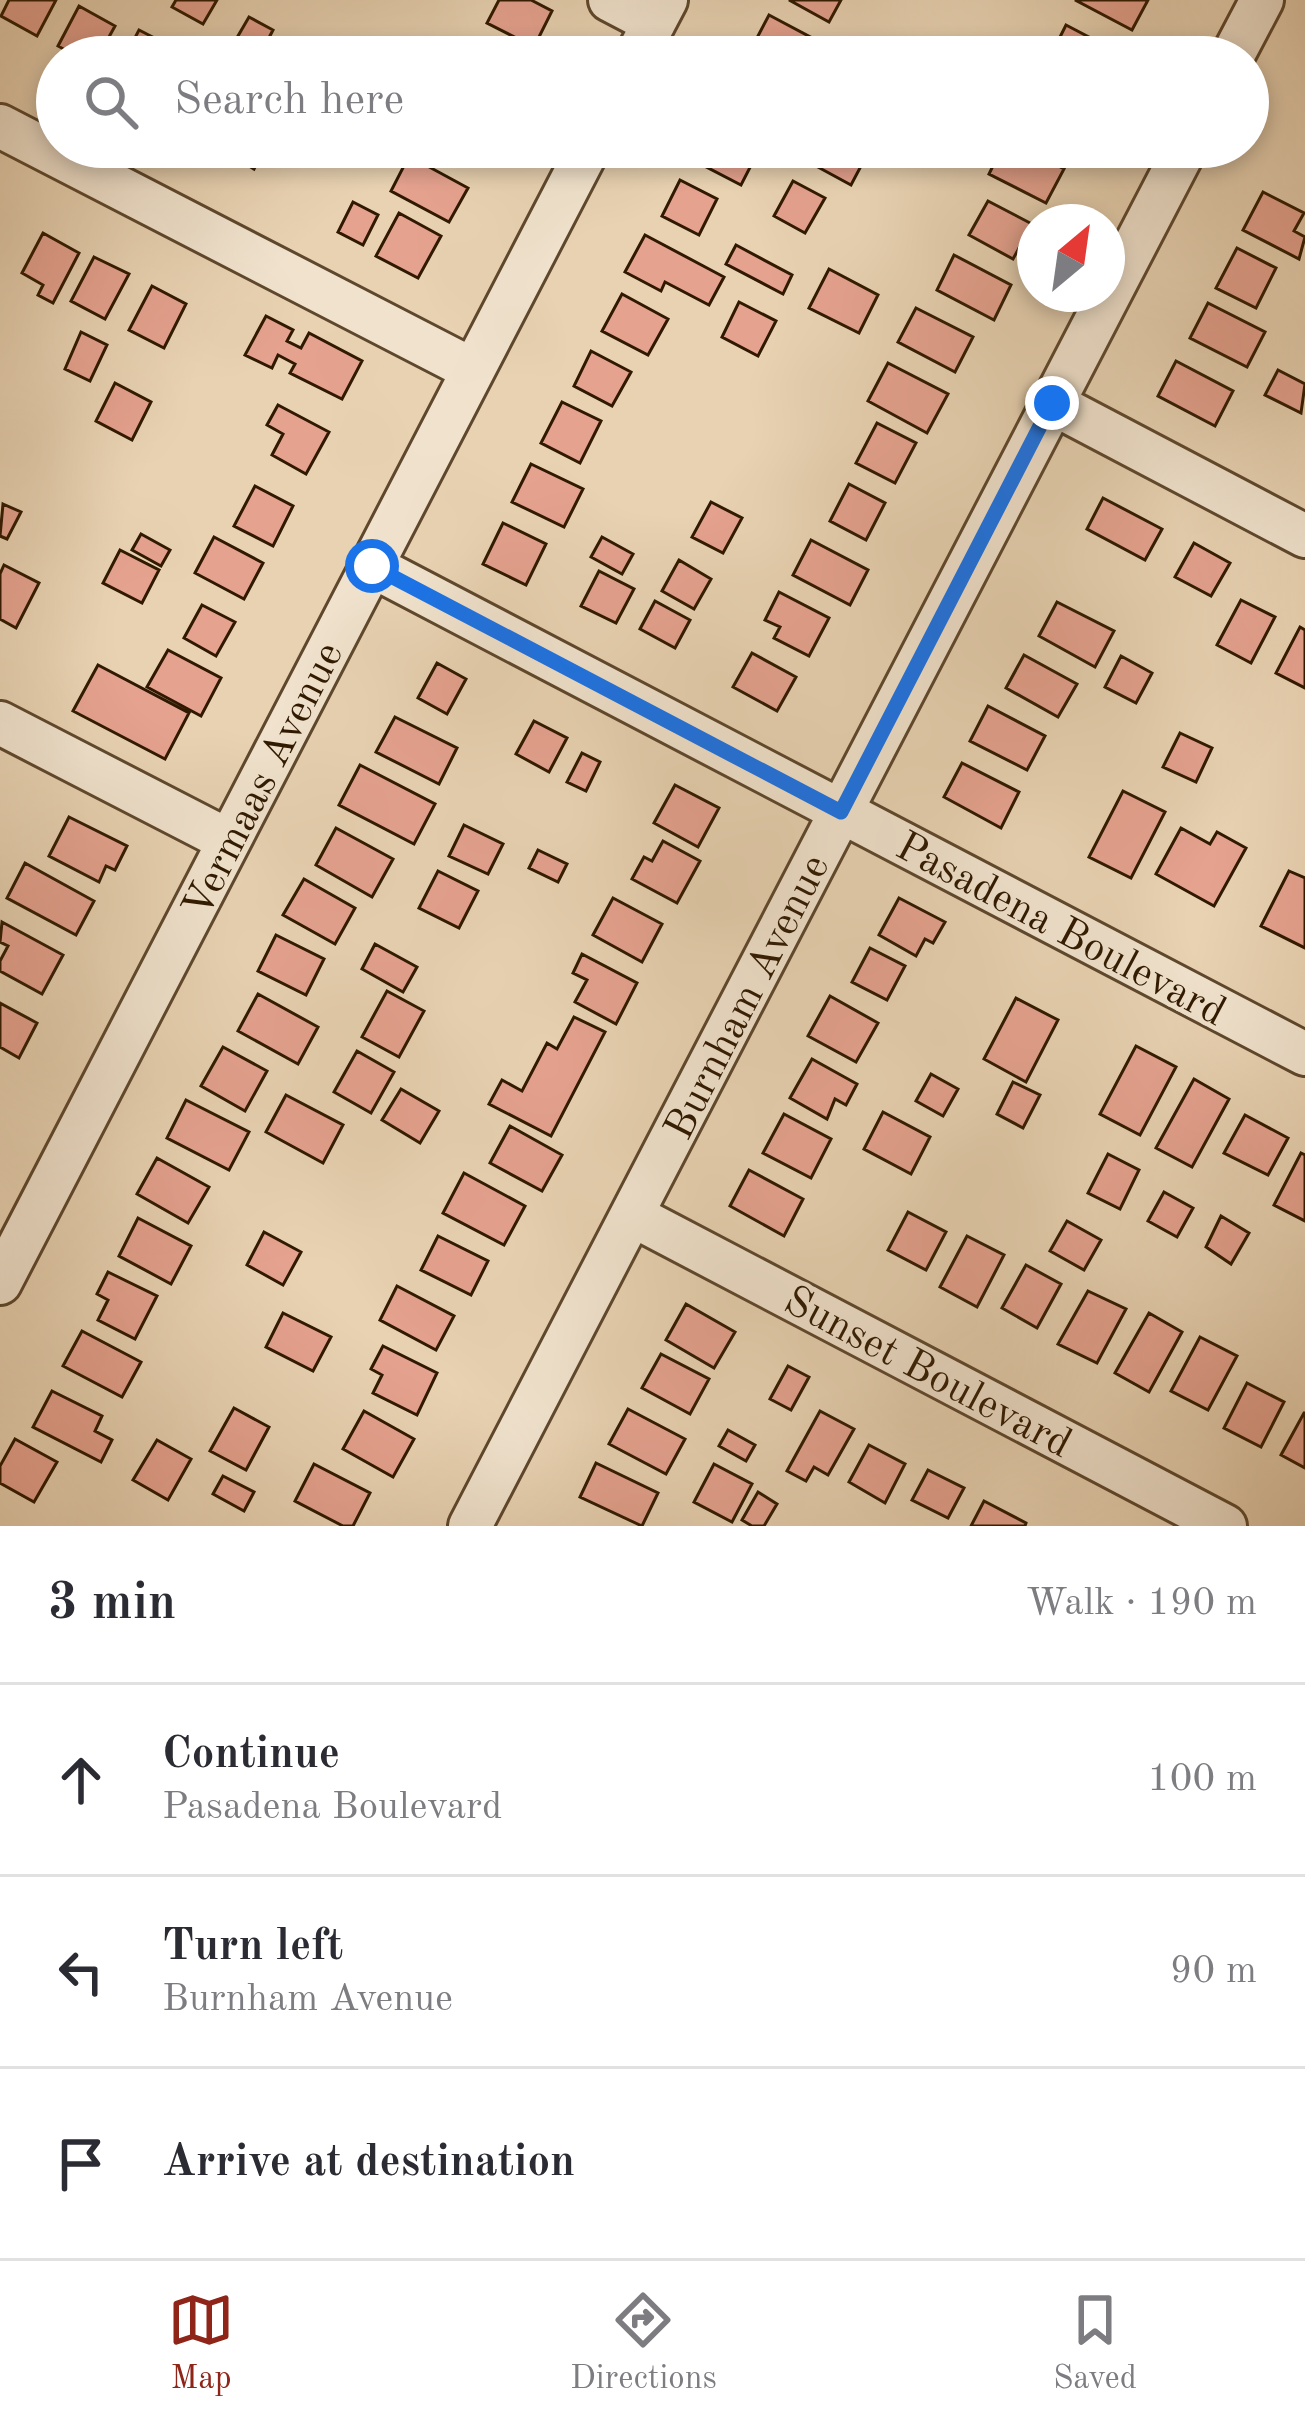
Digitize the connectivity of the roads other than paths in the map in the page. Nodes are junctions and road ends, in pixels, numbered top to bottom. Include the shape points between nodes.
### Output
1 (610, 0) edge
2 (1262, 0) edge
3 (652, 26) edge
4 (1243, 36) edge
5 (0, 126) edge
6 (36, 145) edge
7 (81, 168) edge
8 (578, 168) edge
9 (1175, 168) edge
10 (473, 370) junction
11 (1052, 403) junction
12 (1305, 536) edge
13 (372, 566) junction
14 (0, 723) edge
15 (841, 812) junction
16 (229, 841) junction
17 (1305, 1054) edge
18 (632, 1215) junction
19 (0, 1283) edge
20 (470, 1526) edge
21 (1226, 1526) edge

1 - 3 street
2 - 4 street
5 - 6 street
7 - 10 street
8 - 10 street, Vermaas Avenue
9 - 11 street, Burnham Avenue
10 - 13 street, Vermaas Avenue
11 - 12 street
11 - 15 street, Burnham Avenue
13 - 15 street, Pasadena Boulevard
13 - 16 street, Vermaas Avenue
14 - 16 street
15 - 17 street, Pasadena Boulevard
15 - 18 street, Burnham Avenue
16 - 19 street, Vermaas Avenue
18 - 20 street, Burnham Avenue
18 - 21 street, Sunset Boulevard

